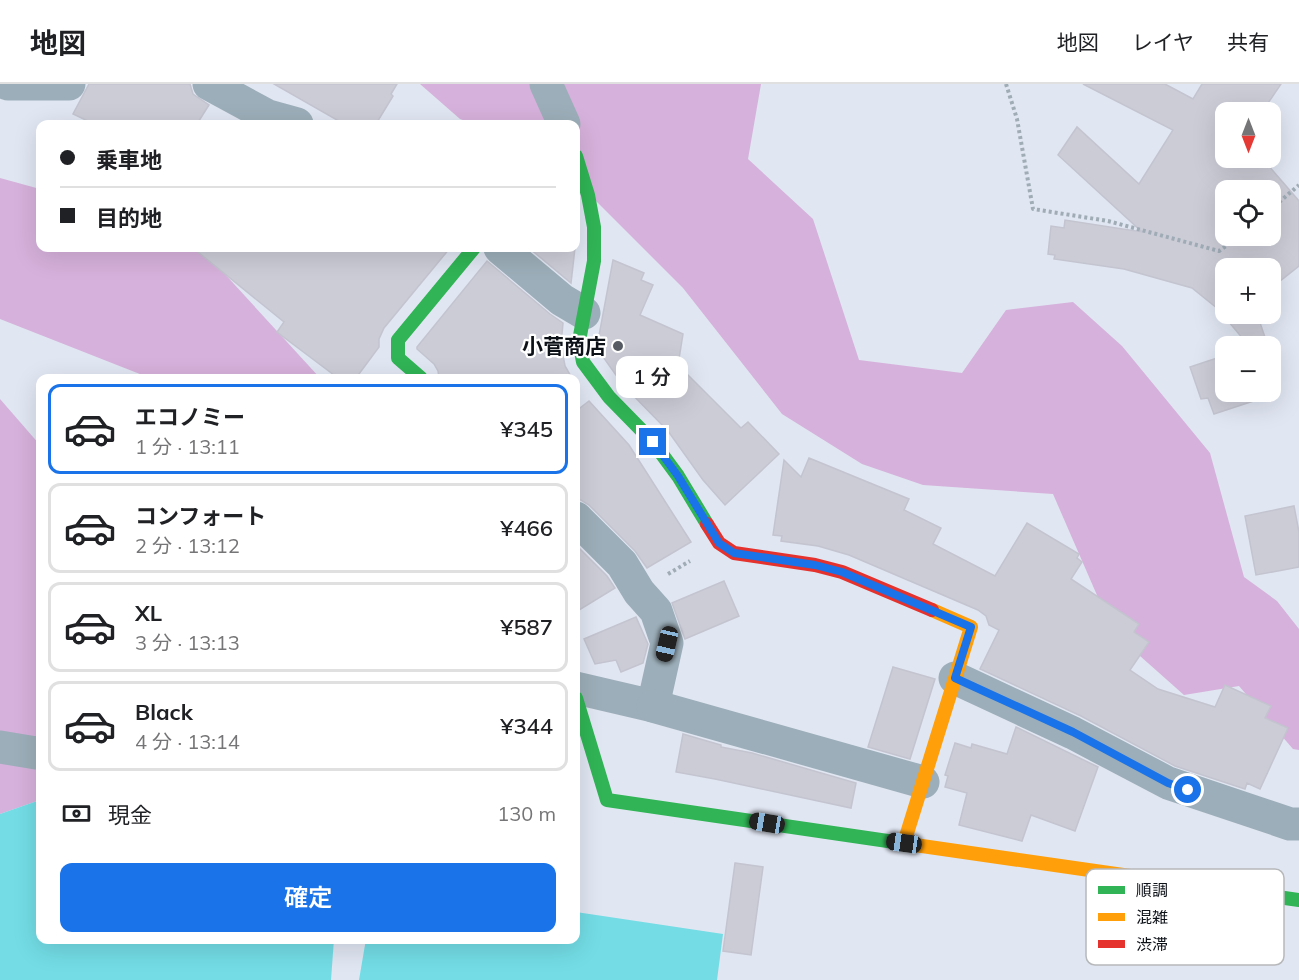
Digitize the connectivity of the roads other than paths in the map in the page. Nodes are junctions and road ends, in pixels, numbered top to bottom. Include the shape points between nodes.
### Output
1 (8, 84) edge
2 (69, 84) edge
3 (209, 84) edge
4 (546, 84) edge
5 (282, 120) edge
6 (562, 120) edge
7 (580, 169) edge
8 (471, 252) edge
9 (505, 252) edge
10 (584, 313) junction
11 (416, 374) edge
12 (580, 522) edge
13 (955, 678) junction
14 (580, 689) edge
15 (653, 706) junction
16 (580, 711) edge
17 (0, 747) edge
18 (36, 753) edge
19 (923, 782) junction
20 (1299, 824) edge
21 (904, 843) junction
22 (1086, 869) edge
23 (1284, 898) edge
24 (1299, 900) edge

1 - 2 street
3 - 5 street
4 - 6 street
7 - 10 street via 594,227 594,261
8 - 11 street via 398,340 398,358
9 - 10 street via 562,300
10 - 13 street via 579,342 584,362 609,397 653,442 719,543 734,553 842,572 971,627
12 - 15 street via 622,564 656,611 667,644
13 - 19 street
13 - 20 street via 1073,732 1168,783
14 - 15 street
15 - 19 street
16 - 21 street via 607,800
17 - 18 street
19 - 21 street
21 - 22 street
23 - 24 street

